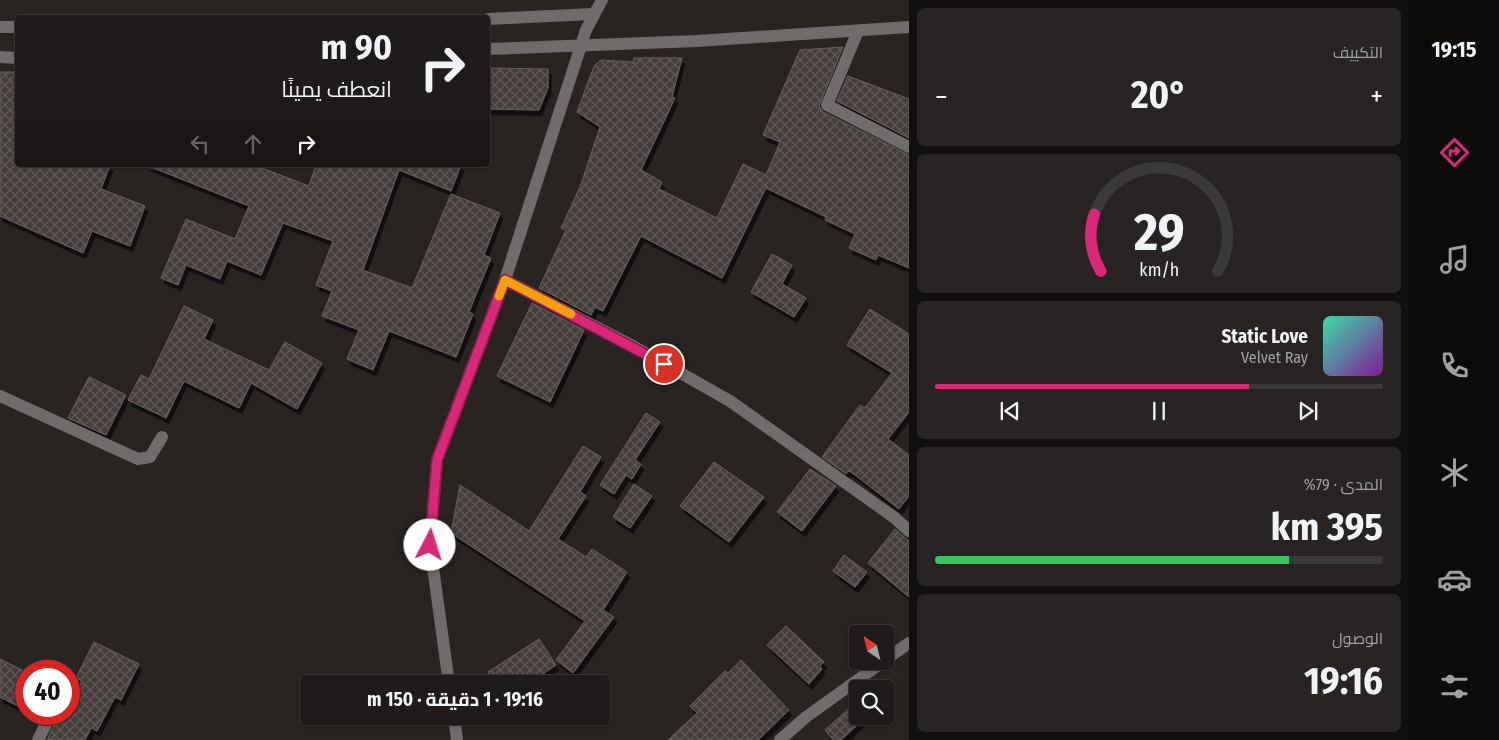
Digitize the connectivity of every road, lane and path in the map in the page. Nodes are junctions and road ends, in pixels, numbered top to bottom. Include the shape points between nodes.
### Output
1 (602, 0) edge
2 (594, 14) junction
3 (490, 19) edge
4 (0, 27) edge
5 (15, 27) edge
6 (909, 27) edge
7 (858, 31) junction
8 (580, 45) junction
9 (490, 49) edge
10 (0, 57) edge
11 (15, 58) edge
12 (909, 147) edge
13 (505, 280) junction
14 (0, 396) edge
15 (162, 437) dead end
16 (909, 530) edge
17 (909, 643) edge
18 (894, 654) edge
19 (871, 670) edge
20 (448, 675) edge
21 (46, 725) edge
22 (455, 725) edge
23 (38, 740) edge
24 (457, 740) edge
25 (780, 740) edge

1 - 2 street
2 - 3 street
2 - 8 street
4 - 5 street
6 - 7 street
7 - 8 street via 697,42
7 - 12 street via 827,105
8 - 9 street
8 - 13 street
10 - 11 street
13 - 16 street via 631,345 730,402
13 - 20 street via 437,460 430,545
14 - 15 street via 138,459 150,457
17 - 18 street
19 - 25 street
21 - 23 street
22 - 24 street

